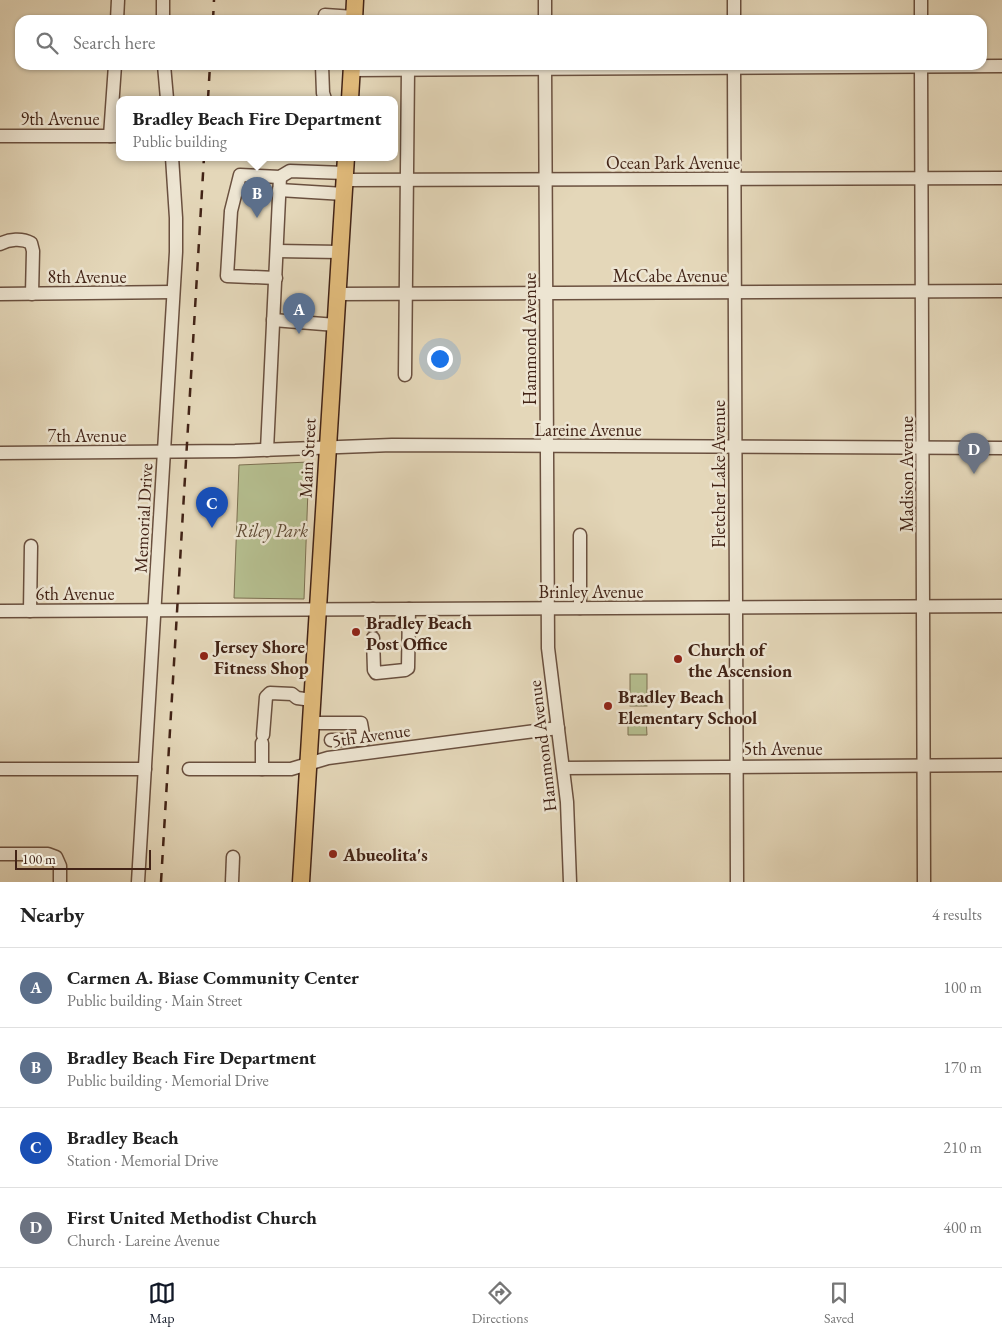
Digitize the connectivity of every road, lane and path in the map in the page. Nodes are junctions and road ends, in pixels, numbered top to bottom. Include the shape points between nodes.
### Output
1 (118, 0) edge
2 (164, 0) edge
3 (355, 0) edge
4 (544, 0) edge
5 (734, 0) edge
6 (921, 0) edge
7 (117, 15) edge
8 (163, 15) edge
9 (354, 15) edge
10 (545, 15) edge
11 (734, 15) edge
12 (921, 15) edge
13 (987, 66) edge
14 (1002, 66) edge
15 (115, 70) edge
16 (164, 70) edge
17 (322, 70) edge
18 (352, 70) edge
19 (408, 70) edge
20 (545, 70) edge
21 (734, 70) edge
22 (921, 70) edge
23 (167, 96) edge
24 (324, 96) edge
25 (350, 96) edge
26 (0, 136) edge
27 (115, 136) edge
28 (172, 161) edge
29 (345, 176) edge
30 (922, 178) junction
31 (1002, 178) edge
32 (734, 179) junction
33 (407, 180) junction
34 (546, 180) junction
35 (280, 183) junction
36 (0, 244) edge
37 (277, 250) junction
38 (340, 252) junction
39 (276, 278) junction
40 (173, 292) junction
41 (734, 292) junction
42 (922, 292) junction
43 (1002, 292) edge
44 (546, 293) junction
45 (0, 294) edge
46 (32, 294) junction
47 (337, 294) junction
48 (406, 294) junction
49 (273, 320) junction
50 (336, 325) junction
51 (405, 375) dead end
52 (735, 446) junction
53 (547, 447) junction
54 (327, 448) junction
55 (923, 448) junction
56 (1002, 448) edge
57 (267, 450) junction
58 (170, 452) junction
59 (0, 453) edge
60 (580, 535) dead end
61 (32, 546) dead end
62 (1002, 606) edge
63 (924, 607) junction
64 (548, 608) junction
65 (580, 608) junction
66 (736, 608) junction
67 (373, 609) junction
68 (409, 609) junction
69 (155, 610) junction
70 (180, 610) joint
71 (317, 610) junction
72 (0, 611) edge
73 (30, 611) junction
74 (312, 700) junction
75 (558, 728) junction
76 (308, 764) junction
77 (924, 765) junction
78 (1002, 765) edge
79 (736, 766) junction
80 (563, 768) junction
81 (0, 769) edge
82 (145, 769) junction
83 (189, 769) dead end
84 (262, 769) junction
85 (0, 854) edge
86 (233, 857) dead end
87 (60, 882) edge
88 (138, 882) edge
89 (232, 882) edge
90 (301, 882) edge
91 (570, 882) edge
92 (737, 882) edge
93 (924, 882) edge

1 - 7 street
2 - 8 street
3 - 9 main road
4 - 10 street
5 - 11 street
6 - 12 street
13 - 14 street
15 - 27 street
16 - 23 street
17 - 24 street
18 - 25 main road
19 - 33 street
20 - 34 street, Hammond Avenue
21 - 32 street, Fletcher Lake Avenue
22 - 30 street, Madison Avenue
26 - 27 street, 9th Avenue
28 - 40 street, Memorial Drive via 176,218
29 - 33 street, Ocean Park Avenue
29 - 35 street
29 - 35 street via 290,171
29 - 38 main road, Main Street
30 - 31 street, Ocean Park Avenue
30 - 32 street, Ocean Park Avenue
30 - 42 street, Madison Avenue
32 - 34 street, Ocean Park Avenue
32 - 41 street, Fletcher Lake Avenue
33 - 34 street, Ocean Park Avenue
33 - 48 street
34 - 44 street, Hammond Avenue
35 - 37 street
35 - 39 street via 240,175 231,211 227,276
36 - 46 street via 8,240 31,243
37 - 38 street
37 - 39 street
38 - 47 main road, Main Street
39 - 49 street
40 - 46 street, 8th Avenue
40 - 58 street, Memorial Drive
41 - 42 street, McCabe Avenue
41 - 44 street, McCabe Avenue
41 - 52 street, Fletcher Lake Avenue
42 - 43 street, McCabe Avenue
42 - 55 street, Madison Avenue
44 - 48 street, McCabe Avenue
44 - 53 street, Hammond Avenue
45 - 46 street, 8th Avenue
47 - 48 street, McCabe Avenue
47 - 50 main road, Main Street
48 - 51 street
49 - 50 street
49 - 57 street
50 - 54 main road, Main Street
52 - 53 street, Lareine Avenue
52 - 55 street, Lareine Avenue
52 - 66 street, Fletcher Lake Avenue
53 - 54 street, Lareine Avenue via 392,445
53 - 64 street, Hammond Avenue
54 - 57 street, Lareine Avenue
54 - 71 main road, Main Street
55 - 56 street, Lareine Avenue
55 - 63 street, Madison Avenue
57 - 58 street, Lareine Avenue
58 - 59 street, 7th Avenue
58 - 69 street, Memorial Drive
60 - 65 street
61 - 73 street
62 - 63 street, Brinley Avenue
63 - 66 street, Brinley Avenue
63 - 77 street, Madison Avenue
64 - 65 street, Brinley Avenue
64 - 68 street, Brinley Avenue
64 - 75 street, Hammond Avenue via 548,648
65 - 66 street, Brinley Avenue
66 - 79 street, Fletcher Lake Avenue
67 - 68 street, Brinley Avenue
67 - 68 street via 376,673 408,668
67 - 71 street, Brinley Avenue
69 - 70 street, 6th Avenue
69 - 73 street, 6th Avenue
69 - 82 street, Memorial Drive
70 - 71 street, Brinley Avenue
71 - 74 main road, Main Street
72 - 73 street, 6th Avenue
74 - 76 main road, Main Street via 318,735
74 - 84 street via 292,694 270,693 266,697
75 - 76 street, 5th Avenue via 334,757
75 - 80 street, Hammond Avenue
76 - 84 street, 5th Avenue via 291,769
76 - 90 main road, Main Street
77 - 78 street, 5th Avenue
77 - 79 street, 5th Avenue
77 - 93 street, Madison Avenue
79 - 80 street, 5th Avenue
79 - 92 street, Fletcher Lake Avenue
80 - 91 street, Hammond Avenue
81 - 82 street
82 - 88 street, Memorial Drive
83 - 84 street, 5th Avenue
85 - 87 street via 48,854 56,857 60,866
86 - 89 street

